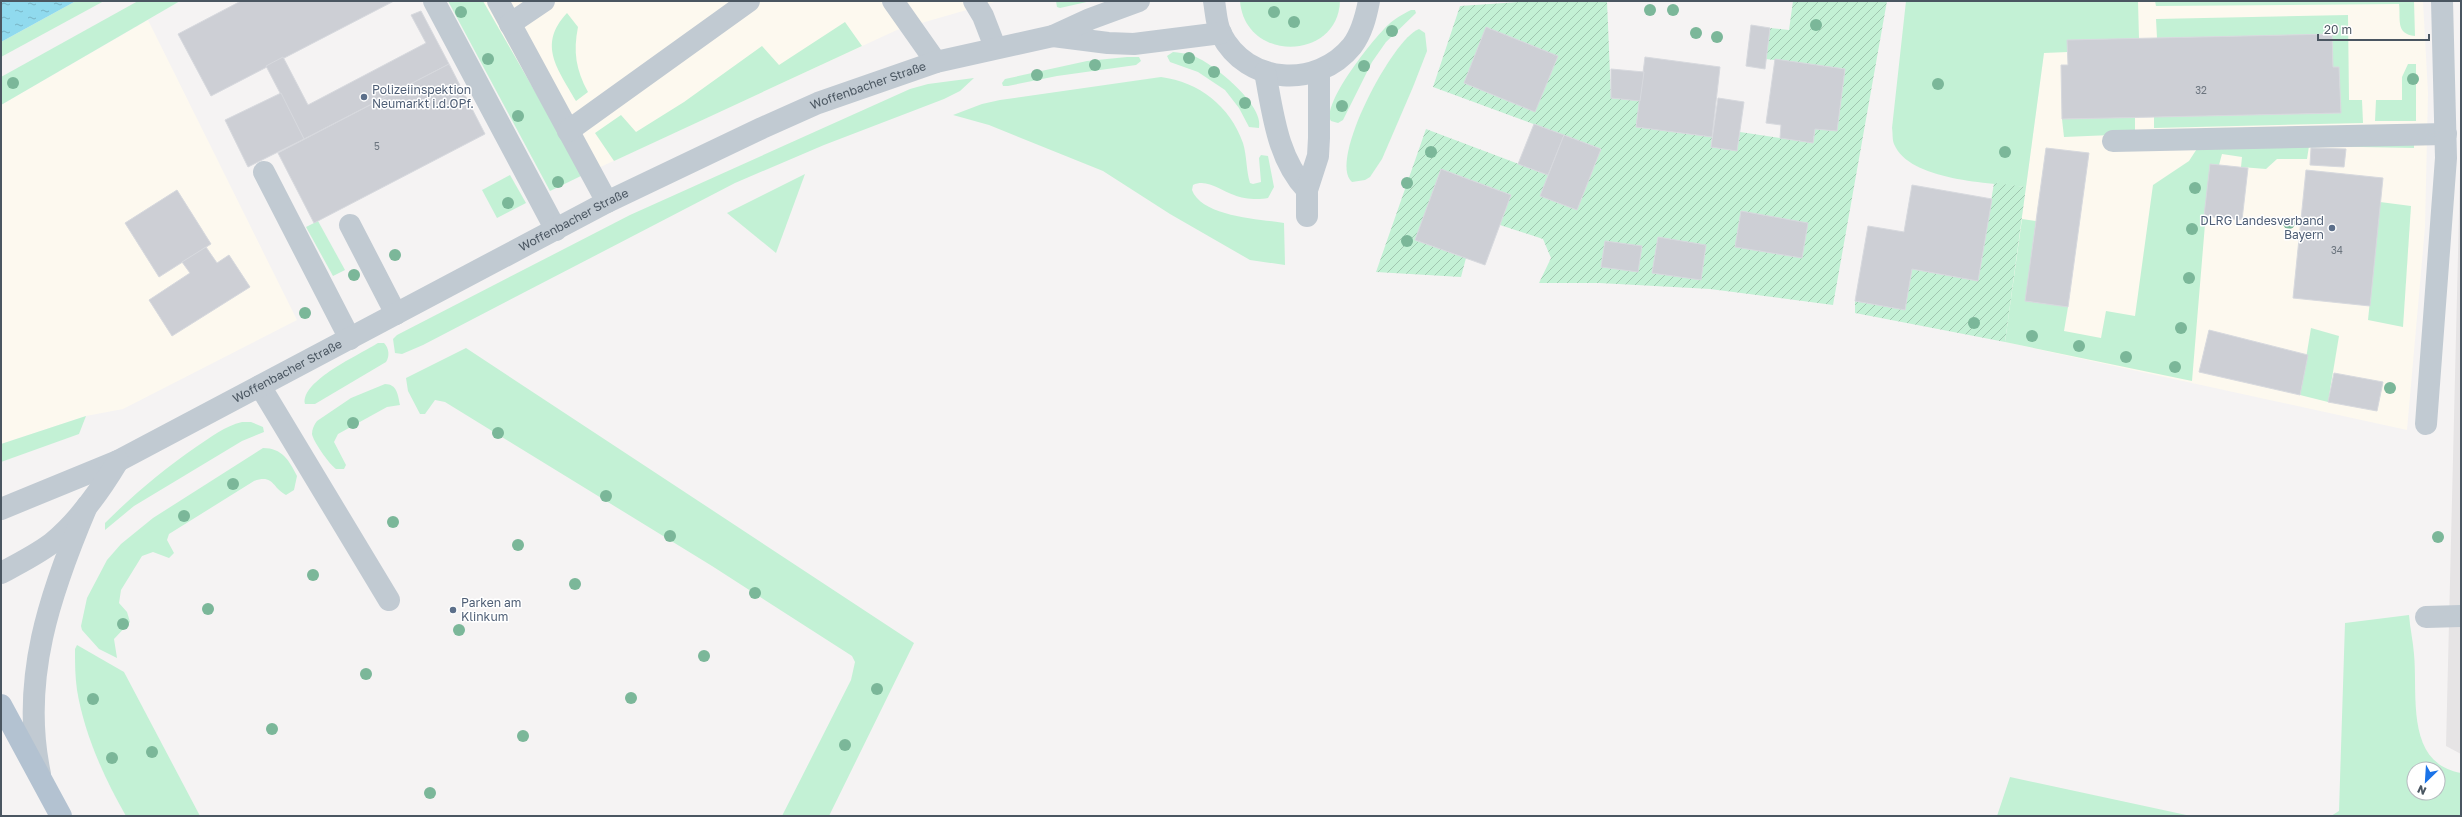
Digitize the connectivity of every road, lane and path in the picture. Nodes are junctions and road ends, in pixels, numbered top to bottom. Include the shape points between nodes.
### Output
1 (434, 1) edge
2 (498, 1) edge
3 (544, 1) edge
4 (749, 1) edge
5 (893, 1) edge
6 (974, 1) edge
7 (1139, 1) edge
8 (1214, 1) edge
9 (1369, 1) edge
10 (2442, 1) edge
11 (510, 24) junction
12 (1221, 33) junction
13 (1053, 36) junction
14 (995, 47) junction
15 (936, 62) junction
16 (1319, 71) junction
17 (1265, 72) junction
18 (568, 131) junction
19 (2446, 134) junction
20 (2113, 141) dead end
21 (264, 172) dead end
22 (1307, 190) junction
23 (607, 202) junction
24 (1307, 216) dead end
25 (350, 225) dead end
26 (556, 230) junction
27 (396, 314) junction
28 (350, 339) junction
29 (260, 386) junction
30 (2426, 424) dead end
31 (118, 461) junction
32 (87, 506) junction
33 (1, 509) edge
34 (1, 573) edge
35 (389, 600) dead end
36 (2426, 616) dead end
37 (2461, 616) edge
38 (1, 705) edge
39 (42, 783) junction
40 (61, 816) edge

1 - 26 street
2 - 11 street
3 - 11 street
4 - 18 street
5 - 15 street
6 - 14 street
7 - 13 street, Woffenbacher Straße
8 - 12 street
9 - 16 street via 1358,36 1352,46
10 - 19 street
11 - 18 street
12 - 13 street, Woffenbacher Straße via 1134,44
12 - 17 street via 1236,54 1249,65
13 - 14 street, Woffenbacher Straße
14 - 15 street, Woffenbacher Straße
15 - 23 street, Woffenbacher Straße via 818,103
16 - 17 street via 1292,76
16 - 22 street via 1318,150
17 - 22 street via 1280,142 1289,167
18 - 23 street
19 - 20 street
19 - 30 street
21 - 28 street
22 - 24 street
23 - 26 street, Woffenbacher Straße
25 - 27 street
26 - 27 street, Woffenbacher Straße
27 - 28 street, Woffenbacher Straße
28 - 29 street, Woffenbacher Straße
29 - 31 street, Woffenbacher Straße
29 - 35 street
31 - 32 street, Woffenbacher Straße
31 - 33 street, Woffenbacher Straße
32 - 34 street, Woffenbacher Straße via 52,542
32 - 39 street via 59,574 38,659 32,720
36 - 37 street
38 - 39 main road
39 - 40 main road

